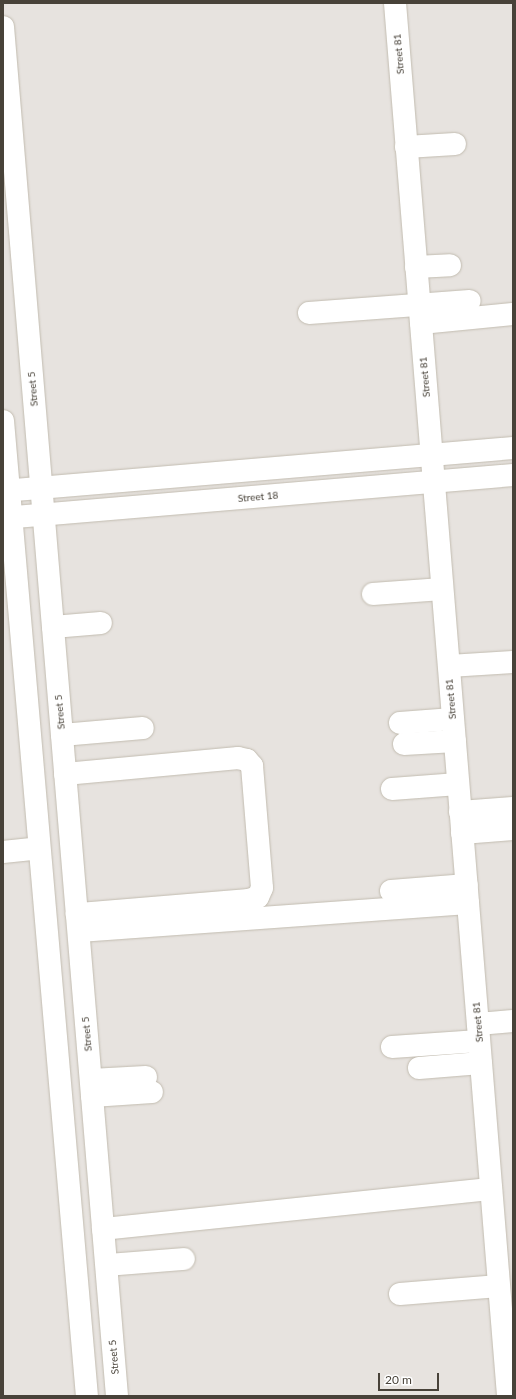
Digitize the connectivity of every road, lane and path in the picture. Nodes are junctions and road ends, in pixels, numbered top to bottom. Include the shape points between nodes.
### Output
1 (395, 3) edge
2 (3, 27) edge
3 (455, 144) dead end
4 (406, 147) junction
5 (450, 265) dead end
6 (416, 267) junction
7 (470, 301) dead end
8 (308, 313) dead end
9 (420, 314) junction
10 (513, 314) edge
11 (3, 421) edge
12 (513, 448) edge
13 (432, 455) junction
14 (513, 475) edge
15 (434, 482) junction
16 (42, 487) junction
17 (5, 490) edge
18 (44, 514) junction
19 (7, 517) edge
20 (442, 589) junction
21 (373, 594) dead end
22 (101, 623) dead end
23 (53, 627) junction
24 (513, 662) edge
25 (449, 666) junction
26 (453, 719) junction
27 (400, 722) dead end
28 (143, 728) dead end
29 (62, 734) junction
30 (455, 741) junction
31 (404, 744) dead end
32 (65, 774) junction
33 (458, 784) junction
34 (392, 789) dead end
35 (513, 808) edge
36 (460, 812) junction
37 (513, 829) edge
38 (462, 833) junction
39 (39, 848) junction
40 (3, 852) edge
41 (391, 891) dead end
42 (467, 894) junction
43 (78, 922) junction
44 (46, 925) junction
45 (513, 1021) edge
46 (478, 1032) junction
47 (392, 1047) dead end
48 (481, 1063) junction
49 (419, 1068) dead end
50 (149, 1084) dead end
51 (92, 1088) junction
52 (491, 1189) junction
53 (103, 1229) junction
54 (184, 1259) dead end
55 (505, 1260) edge
56 (107, 1265) junction
57 (499, 1286) junction
58 (400, 1294) dead end
59 (509, 1370) edge
60 (86, 1396) edge
61 (118, 1396) edge
62 (508, 1396) edge

1 - 4 street, Street 81
2 - 16 street, Street 5
3 - 4 street
4 - 6 street, Street 81
5 - 6 street
6 - 9 street, Street 81
7 - 9 street
8 - 9 street
9 - 10 street
9 - 13 street, Street 81
11 - 17 street
12 - 13 street
13 - 15 street, Street 81
13 - 16 street
14 - 15 street, Street 18
15 - 18 street, Street 18
15 - 20 street, Street 81
16 - 17 street
16 - 18 street, Street 5
17 - 19 street
18 - 19 street, Street 18
18 - 23 street, Street 5
19 - 39 street
20 - 21 street
20 - 25 street, Street 81
22 - 23 street
23 - 29 street, Street 5
24 - 25 street
25 - 26 street, Street 81
26 - 27 street
26 - 30 street, Street 81
28 - 29 street
29 - 32 street, Street 5
30 - 31 street
30 - 33 street, Street 81
32 - 43 street, Street 5
32 - 43 street via 238,758 247,760 252,766 262,888 258,897
33 - 34 street
33 - 36 street, Street 81
35 - 36 street
36 - 38 street, Street 81
37 - 38 street
38 - 42 street, Street 81
39 - 40 street
39 - 44 street
41 - 42 street
42 - 43 street
42 - 46 street, Street 81
43 - 44 street
43 - 51 street, Street 5
44 - 60 street
45 - 46 street
46 - 47 street
46 - 48 street, Street 81
48 - 49 street
48 - 52 street, Street 81
50 - 51 street
51 - 53 street, Street 5
52 - 53 street
52 - 55 street, Street 81
53 - 56 street, Street 5
54 - 56 street
55 - 57 street, Street 81
56 - 61 street, Street 5
57 - 58 street
57 - 59 street, Street 81
59 - 62 street, Street 81

